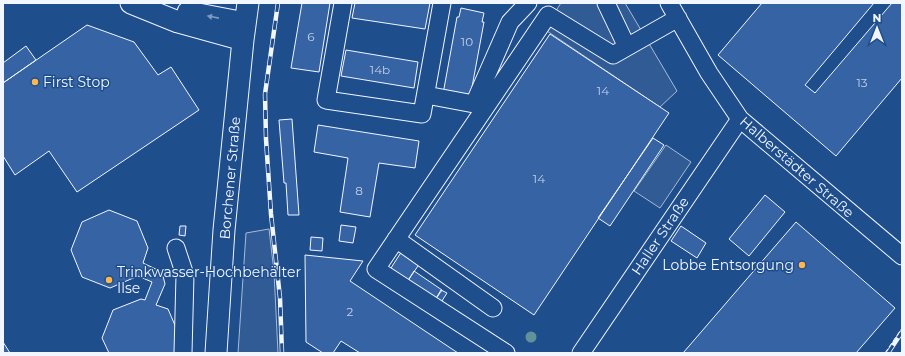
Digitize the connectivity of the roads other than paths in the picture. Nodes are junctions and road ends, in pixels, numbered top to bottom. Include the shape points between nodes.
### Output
1 (248, 3) edge
2 (343, 3) edge
3 (442, 3) edge
4 (528, 3) edge
5 (606, 3) edge
6 (669, 3) edge
7 (140, 6) edge
8 (189, 7) edge
9 (678, 18) junction
10 (244, 32) junction
11 (626, 48) junction
12 (426, 95) junction
13 (740, 119) junction
14 (396, 239) junction
15 (176, 248) dead end
16 (902, 256) edge
17 (493, 308) dead end
18 (183, 353) edge
19 (216, 353) edge
20 (506, 353) edge
21 (581, 353) edge

1 - 10 main road, Borchener Straße
2 - 12 street via 326,100 422,114
3 - 12 street
4 - 12 street via 510,22 474,104
5 - 11 street
6 - 9 street, Halberstädter Straße
7 - 8 main road
7 - 10 main road via 178,22
10 -> 8 main road
9 - 11 street
9 - 13 street, Halberstädter Straße via 709,73
10 - 19 main road, Borchener Straße via 224,230
11 - 14 street via 613,55 548,15
13 - 16 street, Halberstädter Straße
13 - 21 street, Haller Straße
14 - 17 street
14 - 20 street via 376,270
15 - 18 street via 185,275

